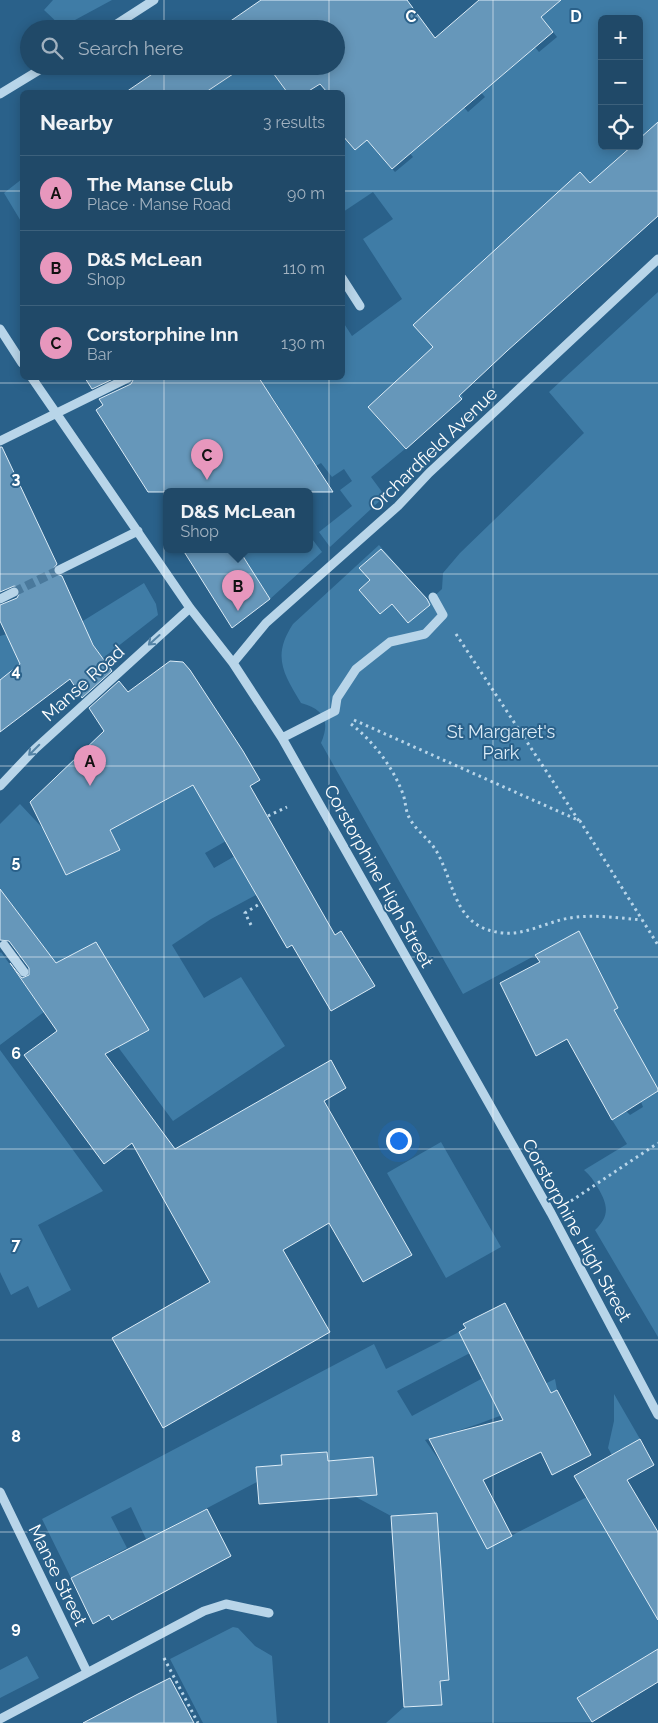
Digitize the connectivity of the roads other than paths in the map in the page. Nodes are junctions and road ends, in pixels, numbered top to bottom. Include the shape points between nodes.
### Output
1 (154, 0) edge
2 (123, 20) edge
3 (31, 75) edge
4 (0, 94) edge
5 (658, 259) edge
6 (345, 283) edge
7 (360, 306) dead end
8 (0, 329) edge
9 (20, 360) edge
10 (33, 380) edge
11 (124, 380) edge
12 (56, 414) junction
13 (0, 441) edge
14 (138, 531) junction
15 (59, 570) tunnel mouth
16 (14, 592) tunnel mouth
17 (433, 597) dead end
18 (0, 599) edge
19 (190, 608) junction
20 (233, 663) junction
21 (282, 738) junction
22 (0, 786) edge
23 (4, 945) dead end
24 (24, 972) dead end
25 (658, 1415) edge
26 (0, 1492) edge
27 (269, 1613) dead end
28 (87, 1672) junction
29 (0, 1719) edge

1 - 2 street
3 - 4 street
5 - 20 street, Orchardfield Avenue via 429,473 398,506 266,623
6 - 7 street
8 - 9 street
10 - 12 street, Corstorphine High Street
11 - 12 street
12 - 13 street
12 - 14 street, Corstorphine High Street
14 - 15 street
14 - 19 street, Corstorphine High Street
16 - 18 street
17 - 21 street via 443,615 425,634 390,642 356,670 338,698 335,711
19 - 20 street, Corstorphine High Street
19 -> 22 street, Manse Road via 35,749
20 - 21 street, Corstorphine High Street
21 - 25 street, Corstorphine High Street via 551,1213
23 - 24 street
26 - 28 street, Manse Street
27 - 28 street via 226,1604 204,1611
28 - 29 street

